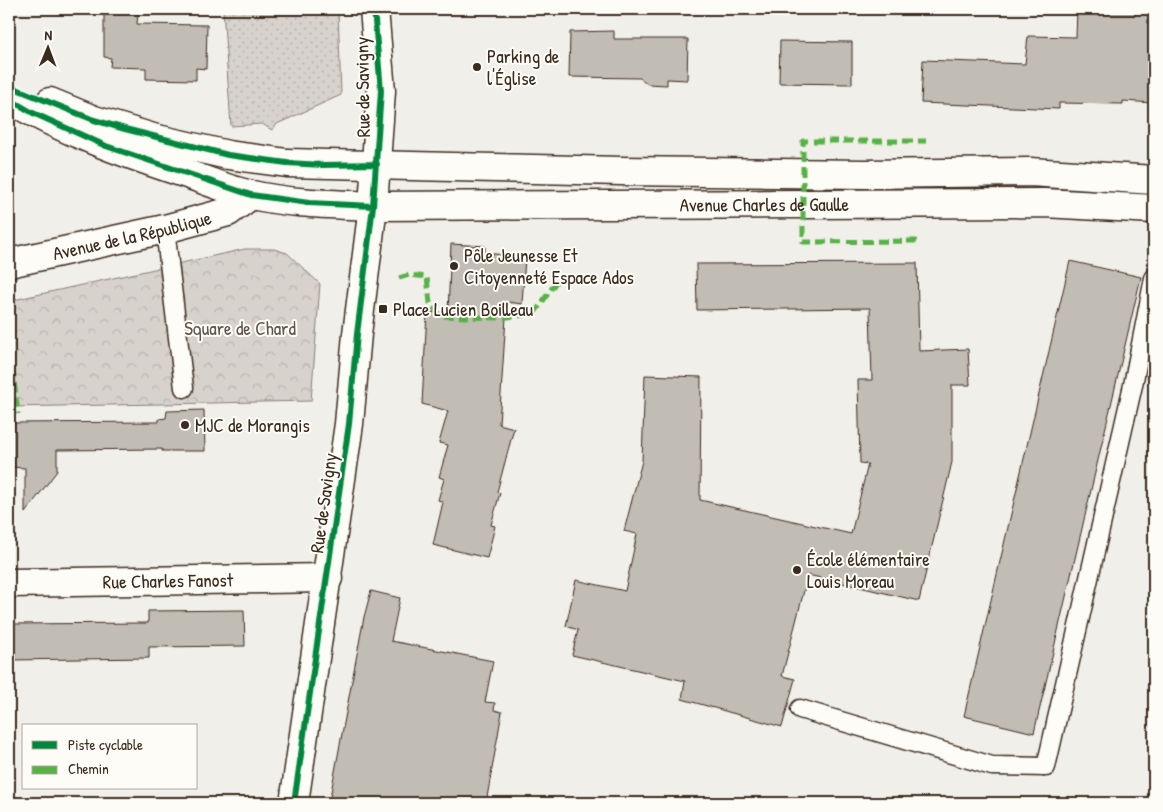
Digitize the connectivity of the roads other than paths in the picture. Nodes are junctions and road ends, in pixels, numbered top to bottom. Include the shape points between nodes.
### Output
1 (374, 9) edge
2 (9, 86) edge
3 (9, 99) edge
4 (377, 164) junction
5 (1154, 180) edge
6 (251, 195) junction
7 (373, 206) junction
8 (1154, 209) edge
9 (165, 229) junction
10 (9, 264) edge
11 (1154, 278) edge
12 (184, 388) dead end
13 (328, 578) junction
14 (9, 582) edge
15 (800, 709) dead end
16 (294, 803) edge

1 - 4 main road, Rue de Savigny via 381,91
2 - 4 main road, Avenue Charles de Gaulle via 125,130 228,155 286,163
3 - 6 main road, Avenue Charles de Gaulle via 106,146
4 - 5 main road, Avenue Charles de Gaulle via 630,172 1030,172
4 - 7 main road
6 - 7 main road, Avenue Charles de Gaulle via 309,203
6 - 9 main road, Avenue de la République via 228,212
7 - 8 main road, Avenue Charles de Gaulle via 1044,203
7 - 13 main road, Rue de Savigny
9 - 10 main road, Avenue de la République
9 - 12 lane
11 - 15 lane via 1133,386 1046,768 992,766
13 - 14 main road, Rue Charles Fanost
13 - 16 main road, Rue de Savigny

